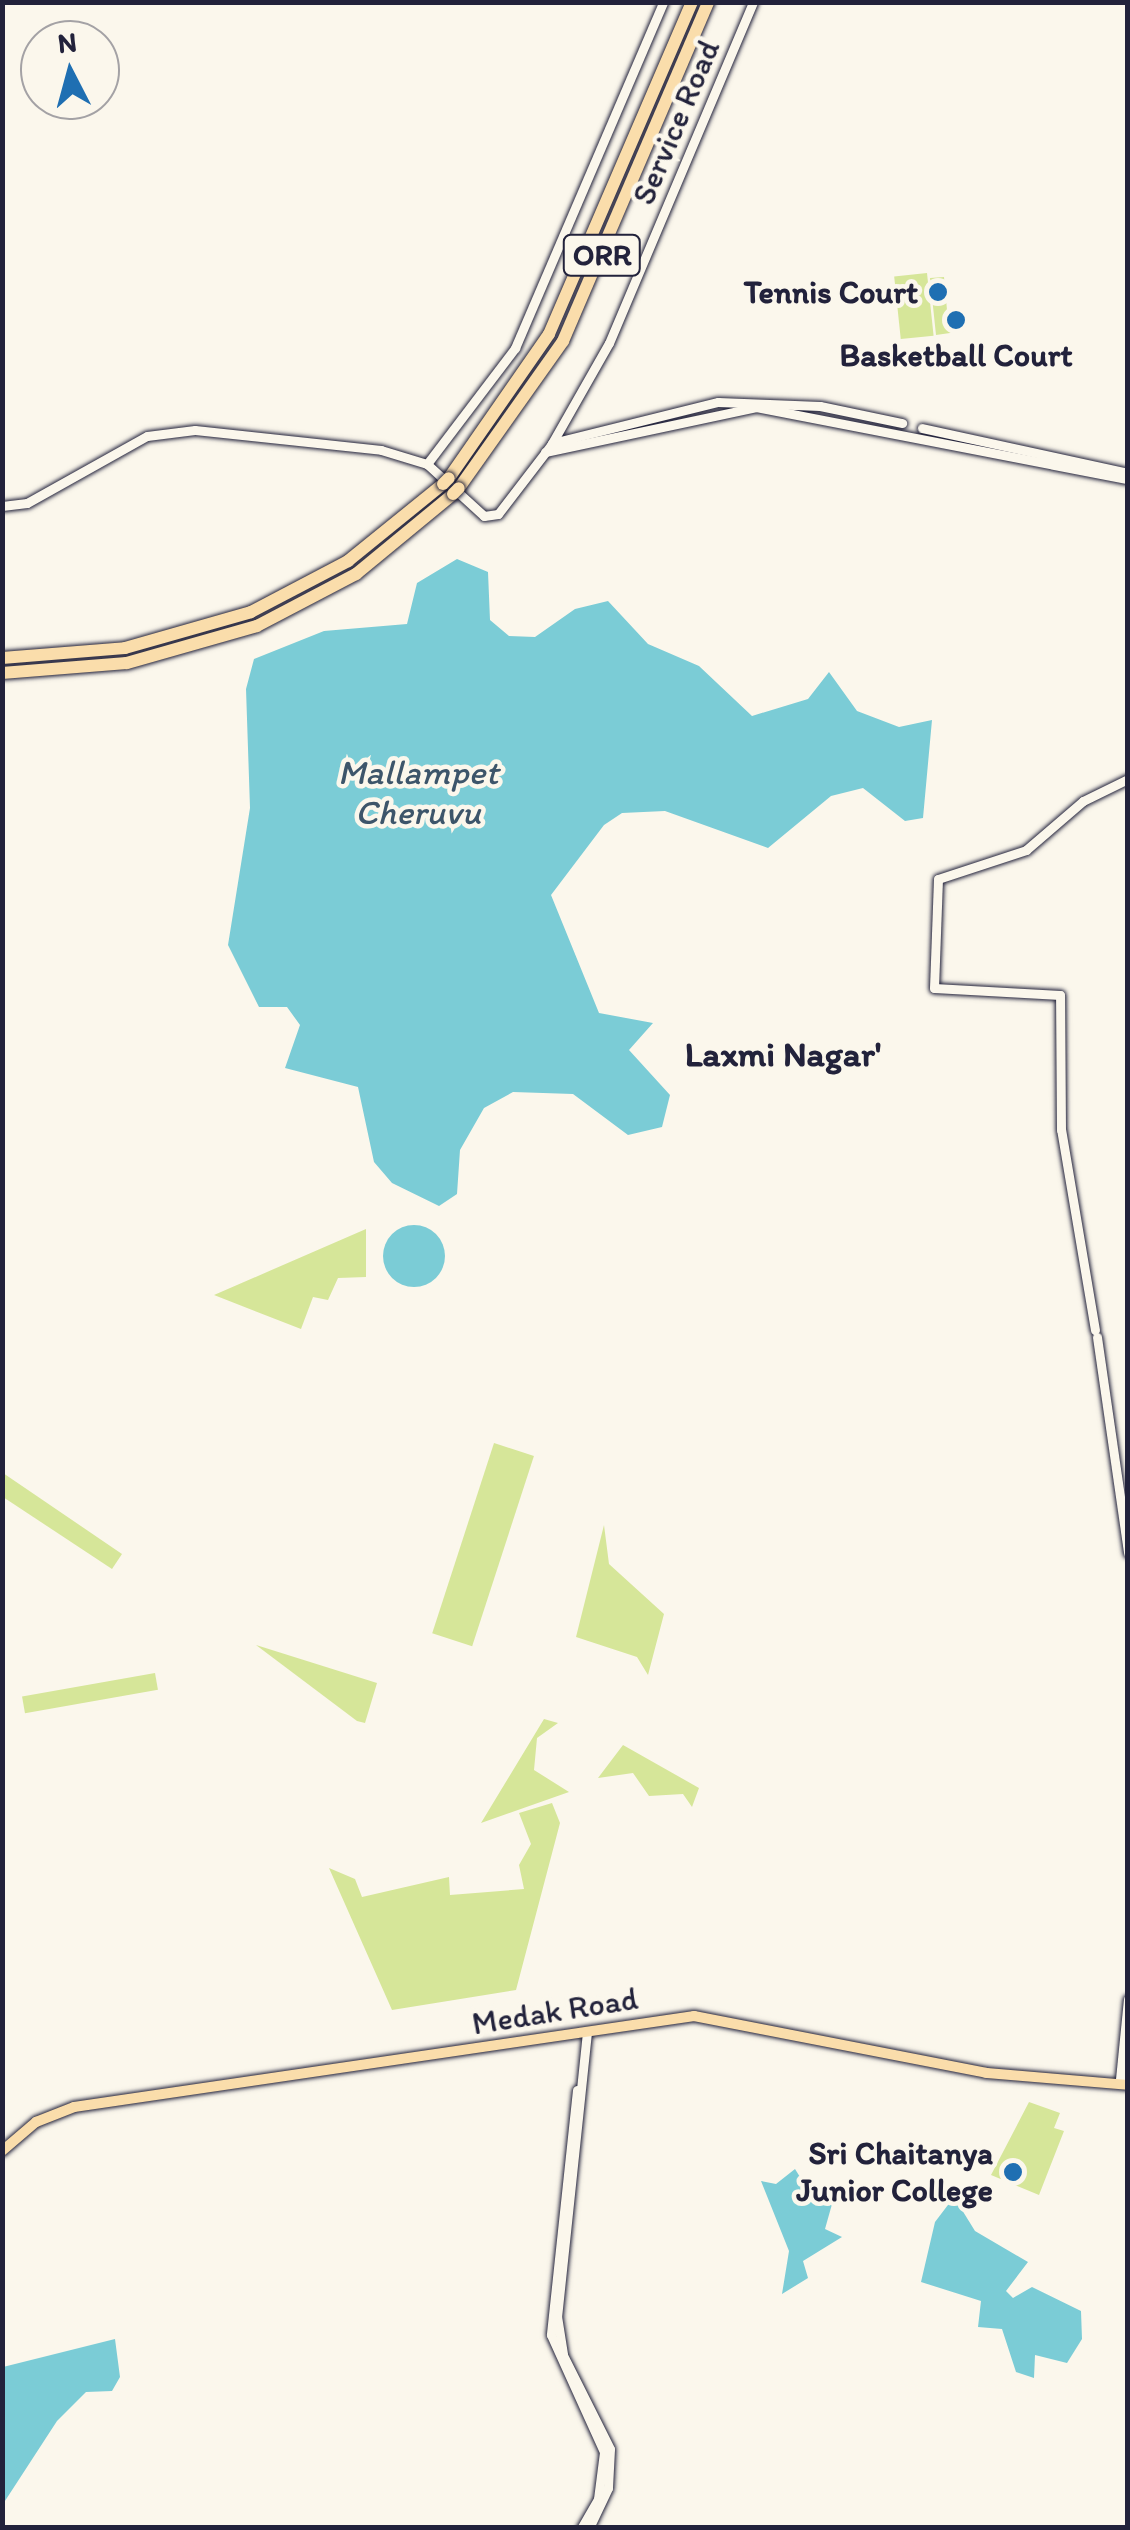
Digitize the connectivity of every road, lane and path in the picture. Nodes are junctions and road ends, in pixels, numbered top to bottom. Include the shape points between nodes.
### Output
1 (663, 2) edge
2 (692, 2) edge
3 (708, 2) edge
4 (753, 2) edge
5 (552, 443) junction
6 (545, 452) junction
7 (427, 464) junction
8 (1128, 476) edge
9 (451, 486) junction
10 (2, 506) edge
11 (281, 608) junction
12 (2, 658) edge
13 (2, 672) edge
14 (1128, 779) edge
15 (1128, 1552) edge
16 (1128, 1999) edge
17 (585, 2032) junction
18 (328, 2067) junction
19 (1125, 2082) edge
20 (2, 2147) edge
21 (581, 2528) edge
22 (589, 2528) edge

1 - 7 main road, Service Road via 515,348
2 - 9 highway, ORR via 554,324
3 - 9 highway, ORR via 562,341
4 - 5 main road, Service Road via 627,304
5 - 6 main road, Service Road
5 - 8 main road via 710,403 768,401
6 - 7 main road, Service Road via 492,516
6 - 8 main road via 709,411 774,408
7 - 10 main road via 341,440 169,432 101,458 27,503
9 - 11 highway, ORR
11 - 12 highway, ORR via 146,644
11 - 13 highway, ORR via 150,659
14 - 15 main road via 1082,801 1023,852 984,856 938,879 934,988 1060,995 1061,1130
16 - 19 main road
17 - 18 main road, Medak Road
17 - 19 main road, Medak Road via 718,2018 986,2073
17 - 21 main road via 551,2316 554,2351 604,2452 598,2499
17 - 22 main road via 557,2316 563,2355 610,2449 608,2488
18 - 19 main road, Medak Road via 694,2011 987,2067
18 - 20 main road, Medak Road via 73,2102 33,2117

